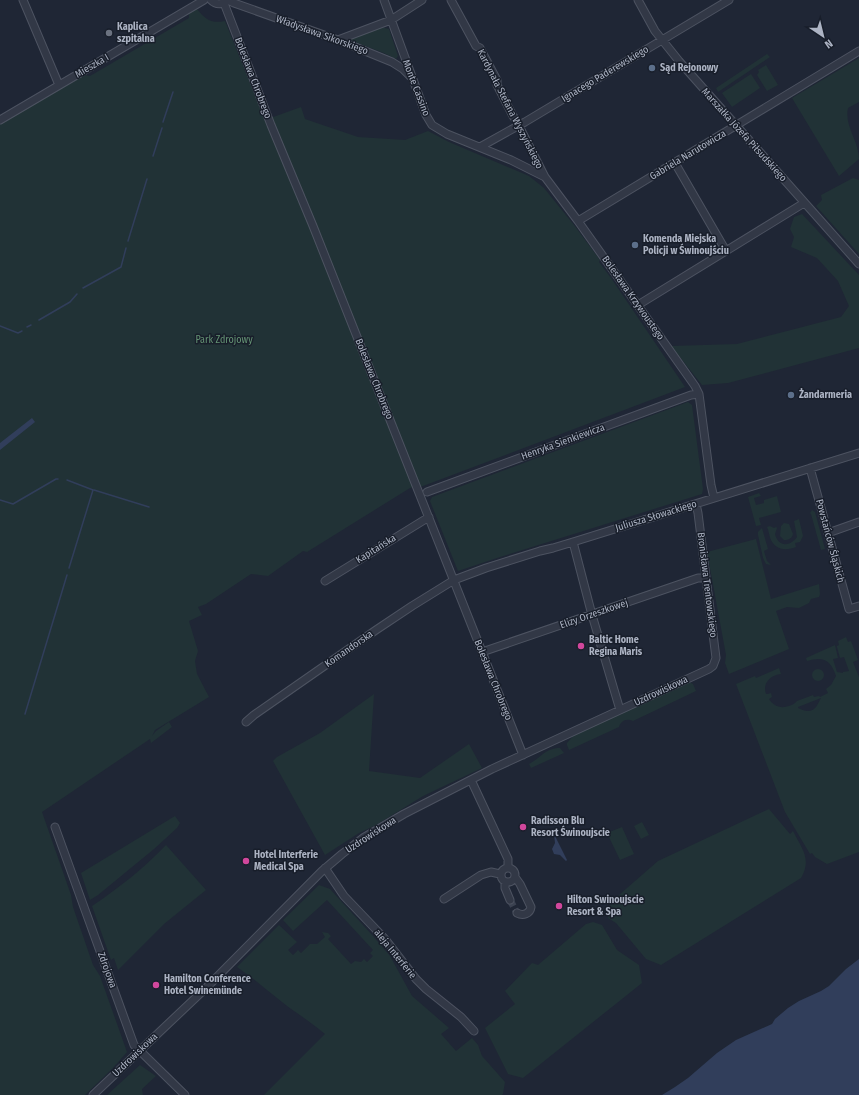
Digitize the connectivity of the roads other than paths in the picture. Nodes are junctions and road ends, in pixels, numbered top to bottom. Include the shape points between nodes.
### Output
1 (23, 0) edge
2 (204, 0) edge
3 (211, 0) edge
4 (384, 0) edge
5 (422, 0) edge
6 (451, 0) edge
7 (638, 0) edge
8 (730, 0) edge
9 (227, 1) edge
10 (391, 20) junction
11 (338, 40) junction
12 (662, 40) junction
13 (859, 51) edge
14 (411, 77) junction
15 (60, 85) junction
16 (0, 120) edge
17 (519, 125) junction
18 (736, 125) junction
19 (480, 147) junction
20 (675, 163) junction
21 (545, 177) junction
22 (804, 202) junction
23 (578, 221) junction
24 (726, 251) junction
25 (859, 264) edge
26 (638, 305) junction
27 (699, 394) junction
28 (859, 453) edge
29 (810, 468) junction
30 (424, 497) junction
31 (714, 498) junction
32 (696, 504) junction
33 (429, 517) junction
34 (859, 522) edge
35 (828, 533) junction
36 (573, 542) junction
37 (706, 578) junction
38 (454, 580) junction
39 (325, 581) dead end
40 (856, 607) edge
41 (592, 615) junction
42 (482, 652) junction
43 (713, 666) joint
44 (620, 710) junction
45 (246, 722) dead end
46 (523, 755) junction
47 (471, 780) junction
48 (55, 827) dead end
49 (508, 867) junction
50 (325, 868) junction
51 (500, 874) junction
52 (515, 877) junction
53 (505, 882) junction
54 (444, 899) dead end
55 (510, 900) tunnel mouth
56 (517, 913) dead end
57 (474, 1031) dead end
58 (140, 1050) junction
59 (93, 1095) edge
60 (185, 1095) edge

1 - 15 street
2 - 15 street, Mieszka I
3 - 9 street, Władysława Sikorskiego via 217,4
4 - 10 street, Monte Cassino
5 - 10 street
6 - 17 street, Kardynała Stefana Wyszyńskiego via 476,46 480,48
7 - 12 street, Marszałka Józefa Piłsudskiego
8 - 12 street, Ignacego Paderewskiego
9 - 11 street, Władysława Sikorskiego
9 - 30 street, Bolesława Chrobrego via 271,125
10 - 11 street
10 - 14 street, Monte Cassino
11 - 14 street, Władysława Sikorskiego via 392,62
12 - 17 street, Ignacego Paderewskiego
12 - 18 street, Marszałka Józefa Piłsudskiego
13 - 18 street, Gabriela Narutowicza
14 - 19 street, Monte Cassino via 432,125
15 - 16 street, Mieszka I
17 - 19 street, Ignacego Paderewskiego
17 - 21 street, Kardynała Stefana Wyszyńskiego
18 - 20 street, Gabriela Narutowicza
18 - 22 street, Marszałka Józefa Piłsudskiego
19 - 21 street, Bolesława Krzywoustego
20 - 23 street, Gabriela Narutowicza
20 - 24 street
21 - 23 street, Bolesława Krzywoustego
22 - 24 street
22 - 25 street, Marszałka Józefa Piłsudskiego
23 - 26 street, Bolesława Krzywoustego
24 - 26 street
26 - 27 street, Bolesława Krzywoustego
27 - 30 street, Henryka Sienkiewicza
27 - 31 street, Bolesława Krzywoustego
28 - 29 street, Juliusza Słowackiego
29 - 31 street, Juliusza Słowackiego
29 - 35 street, Powstańców Śląskich
30 - 33 street, Bolesława Chrobrego
31 - 32 street, Juliusza Słowackiego
32 - 36 street, Juliusza Słowackiego
32 - 37 street, Bronisława Trentowskiego
33 - 38 street, Bolesława Chrobrego
33 - 39 street, Kapitańska
34 - 35 street
35 - 40 street, Powstańców Śląskich via 849,609
36 - 38 street, Juliusza Słowackiego
36 - 41 street
37 - 41 street, Elizy Orzeszkowej via 698,578
37 - 43 street, Bronisława Trentowskiego via 716,658
38 - 42 street, Bolesława Chrobrego
38 - 45 street, Komandorska via 352,646
41 - 42 street, Elizy Orzeszkowej
41 - 44 street
42 - 46 street, Bolesława Chrobrego
43 - 44 street, Uzdrowiskowa
44 - 46 street, Uzdrowiskowa
46 - 47 street, Uzdrowiskowa
47 - 49 street via 508,859
47 - 50 street, Uzdrowiskowa via 363,838
48 - 58 street, Zdrojowa via 134,1044
49 - 51 street via 502,869
49 - 52 street via 513,870
50 - 57 street, aleja Interferie via 344,896 385,939 416,979
50 - 58 street, Uzdrowiskowa via 207,987
51 - 53 street
51 - 54 street via 491,872 481,875
52 - 53 street via 510,882
52 - 56 street via 531,907 526,913
53 - 55 street
58 - 59 street, Uzdrowiskowa
58 - 60 street, Zdrojowa

